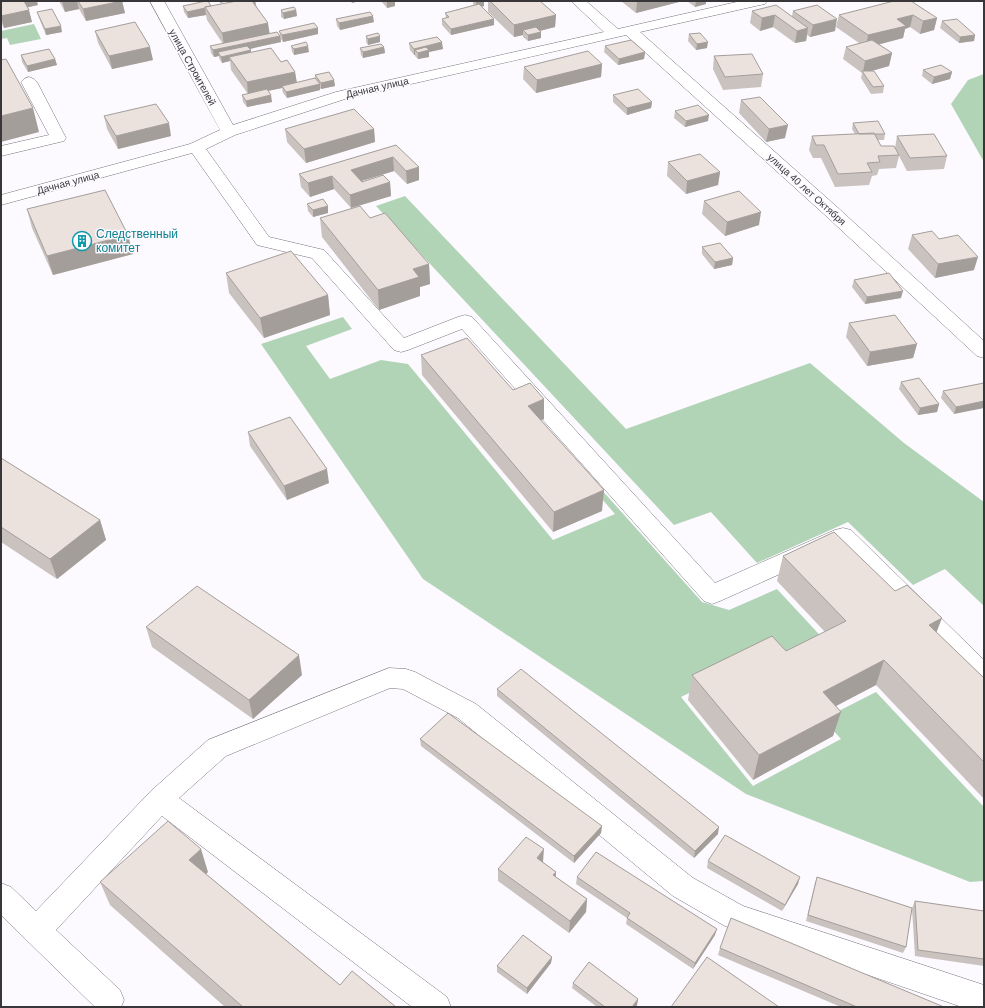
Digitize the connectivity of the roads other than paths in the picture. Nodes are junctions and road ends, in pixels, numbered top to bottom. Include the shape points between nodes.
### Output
1 (157, 1) edge
2 (578, 1) edge
3 (760, 1) edge
4 (621, 32) junction
5 (29, 82) dead end
6 (229, 132) junction
7 (196, 147) junction
8 (1, 151) edge
9 (1, 200) edge
10 (984, 352) edge
11 (984, 676) edge
12 (160, 799) junction
13 (1, 896) edge
14 (37, 930) junction
15 (984, 1000) edge
16 (109, 1005) edge
17 (436, 1007) edge

1 - 6 street, улица Строителей
2 - 4 street, улица 40 лет Октября
3 - 4 street, Дачная улица
4 - 6 street, Дачная улица via 340,95
4 - 10 street, улица 40 лет Октября via 650,48
5 - 8 street via 58,138
6 - 7 street, Дачная улица
7 - 9 street, Дачная улица
7 - 11 street via 263,241 318,254 401,346 465,321 712,595 843,536
12 - 14 street
12 - 15 street via 217,748 389,678 406,679 467,711 682,887 735,917
12 - 17 street
13 - 14 street
14 - 16 street

